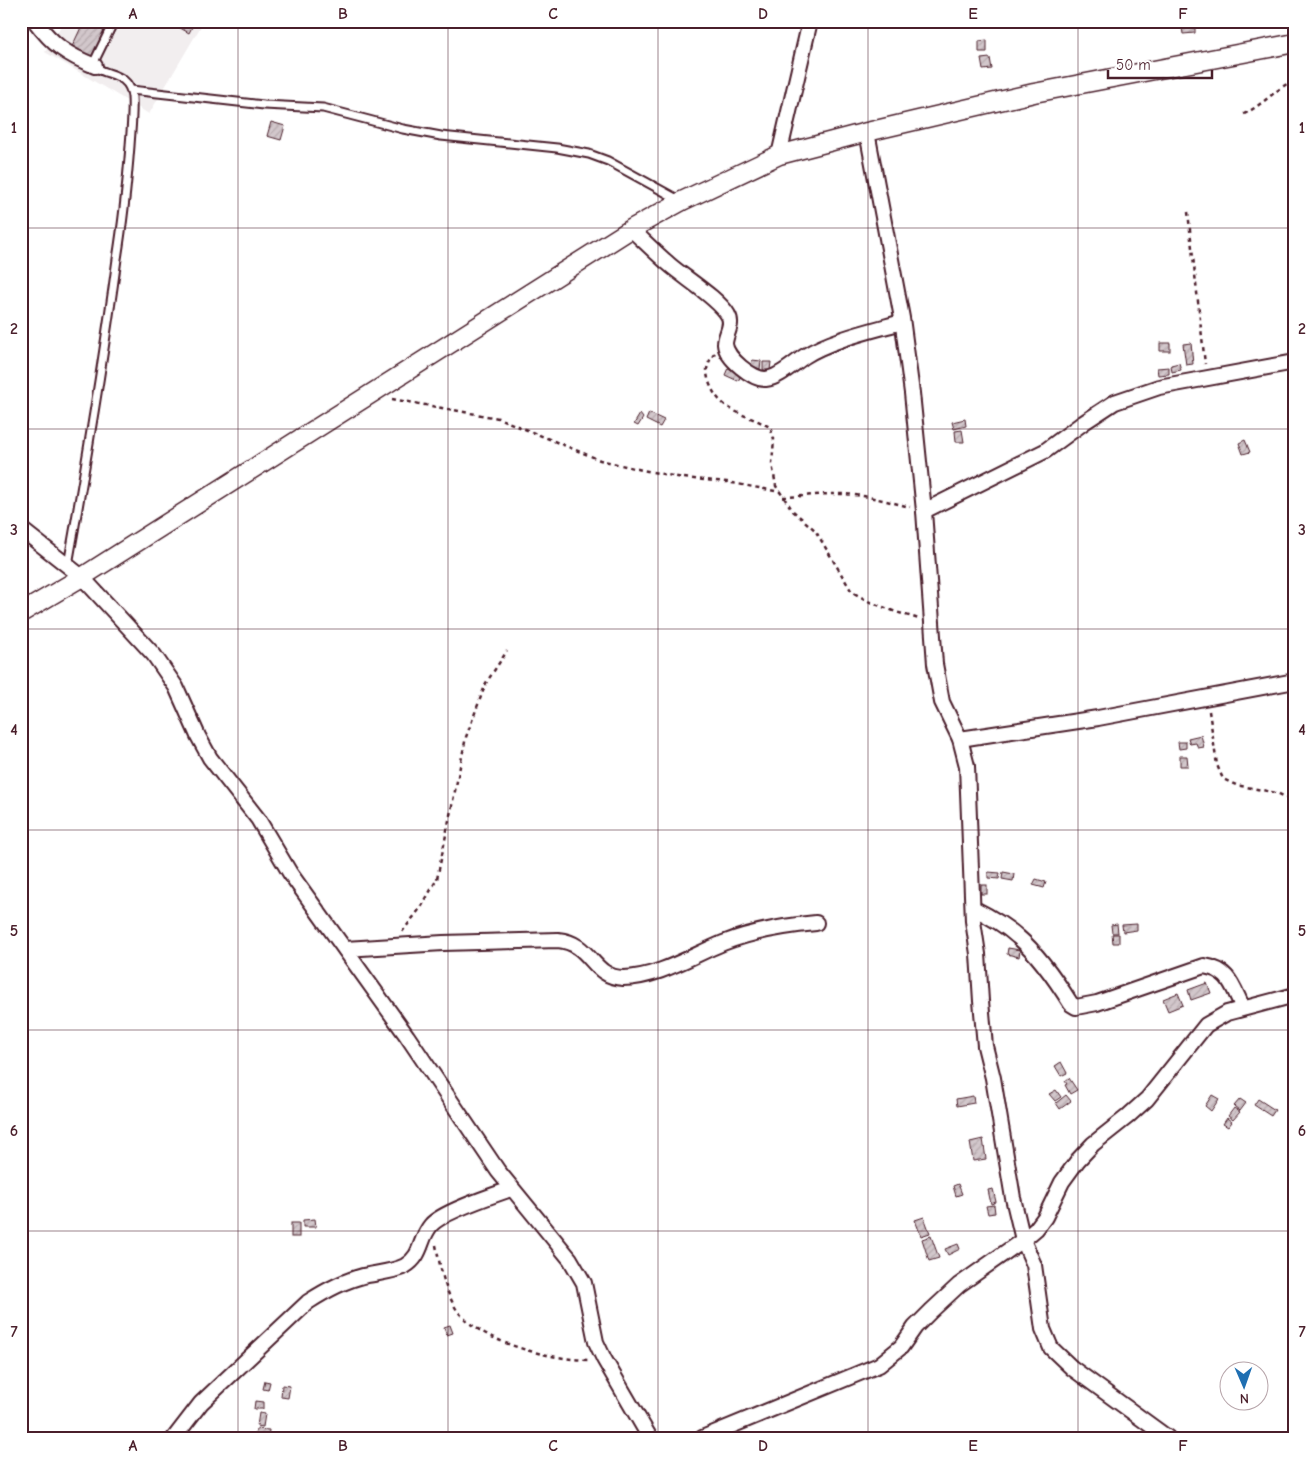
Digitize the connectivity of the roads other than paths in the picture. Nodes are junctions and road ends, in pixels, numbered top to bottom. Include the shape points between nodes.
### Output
1 (35, 21) edge
2 (114, 21) edge
3 (810, 21) edge
4 (1295, 43) edge
5 (94, 66) junction
6 (130, 90) junction
7 (867, 132) junction
8 (779, 155) junction
9 (682, 201) junction
10 (631, 229) junction
11 (902, 322) junction
12 (1295, 362) edge
13 (924, 511) junction
14 (21, 529) edge
15 (68, 566) junction
16 (82, 577) junction
17 (21, 613) edge
18 (1295, 681) edge
19 (960, 739) junction
20 (973, 908) junction
21 (816, 923) dead end
22 (345, 949) junction
23 (1295, 996) edge
24 (1243, 1008) junction
25 (511, 1189) junction
26 (1023, 1240) junction
27 (174, 1438) edge
28 (650, 1438) edge
29 (702, 1438) edge
30 (1168, 1438) edge

1 - 5 street via 64,52
2 - 5 lane
3 - 8 street
4 - 7 street via 1034,94
5 - 6 lane via 122,78
6 - 9 lane via 322,108 441,136 589,154
6 - 15 lane via 131,125 122,224 104,356
7 - 8 street
7 - 11 street
8 - 9 street
9 - 10 street
10 - 11 street via 723,308 730,320 726,350 749,373 760,378 778,376 808,354
10 - 16 street
11 - 13 street
12 - 13 street via 1159,388 1115,402 1045,452
13 - 19 street via 935,664 942,702
14 - 15 street
15 - 16 street
16 - 17 street
16 - 22 street via 154,655 176,687 210,758 258,819 290,873
18 - 19 street via 1098,718
19 - 20 street via 967,766
20 - 24 street via 1019,938 1076,1007 1097,1003 1204,966 1222,971
20 - 26 street via 985,1046
21 - 22 street via 749,934 656,972 624,978 611,977 601,971 581,948 564,940
22 - 25 street
23 - 24 street
24 - 26 street via 1206,1025 1147,1099 1093,1144 1062,1182 1045,1217
25 - 27 street via 431,1224 419,1252 403,1267 342,1283 308,1302 201,1403
25 - 28 street via 570,1259 581,1277 596,1342
26 - 29 street via 952,1292 915,1327 901,1347 879,1365
26 - 30 street via 1034,1265 1042,1329 1051,1348 1084,1377

